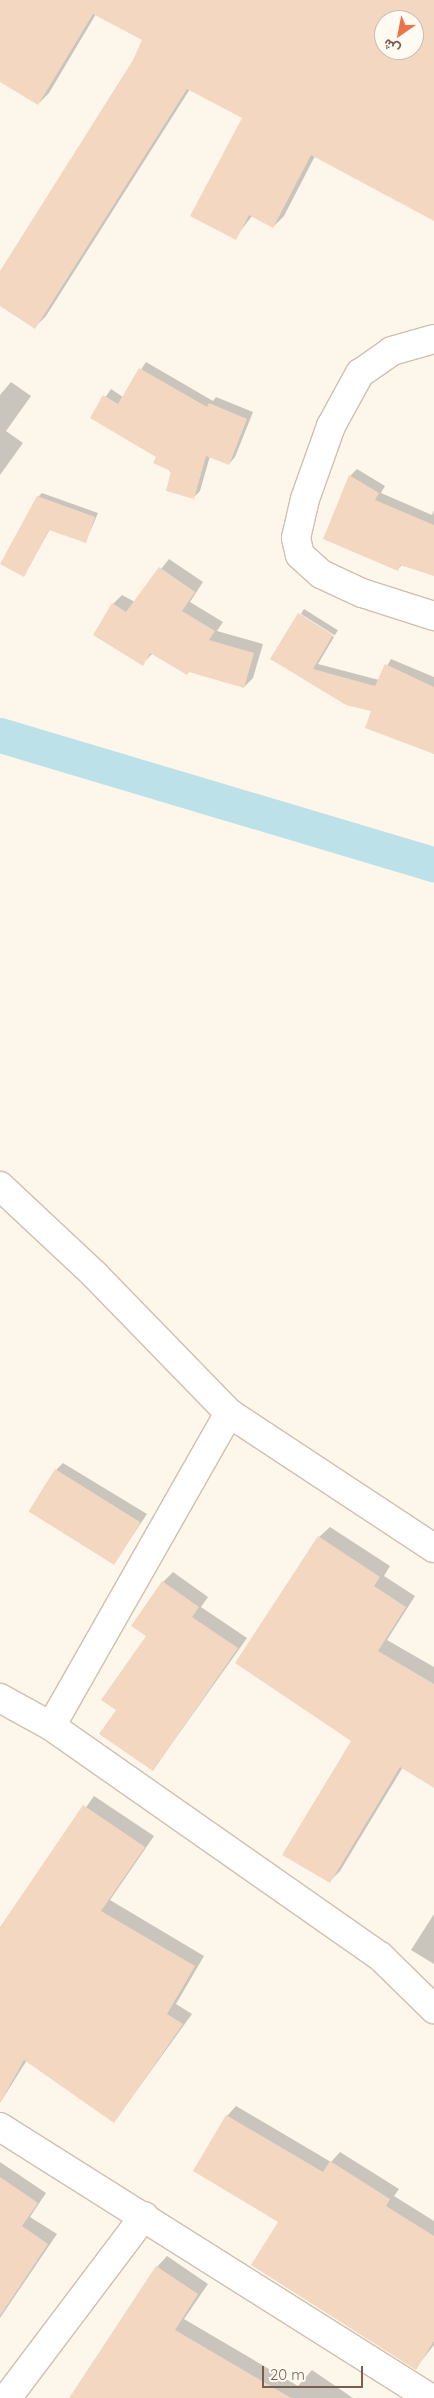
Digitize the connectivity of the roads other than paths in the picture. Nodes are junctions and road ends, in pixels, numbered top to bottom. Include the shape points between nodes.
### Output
1 (434, 339) edge
2 (434, 616) edge
3 (0, 1186) edge
4 (229, 1413) junction
5 (434, 1548) edge
6 (0, 1698) edge
7 (51, 1726) junction
8 (434, 2009) edge
9 (0, 2127) edge
10 (144, 2216) junction
11 (7, 2398) edge
12 (430, 2398) edge

1 - 2 street via 392,351 360,373 331,426 305,499 296,538 300,555 321,574 362,593
3 - 4 street via 95,1275
4 - 5 street
4 - 7 street
6 - 7 street
7 - 8 street via 380,1956
9 - 10 street
10 - 11 street
10 - 12 street

